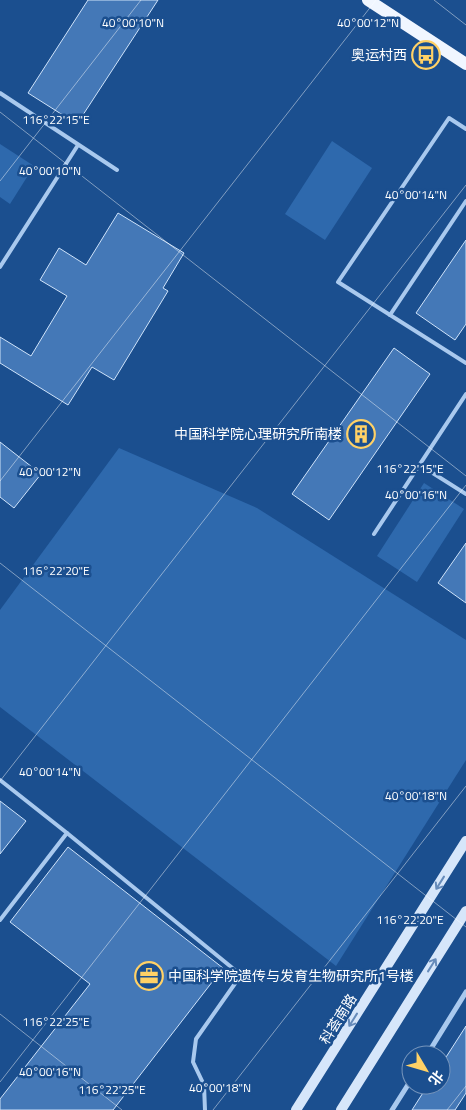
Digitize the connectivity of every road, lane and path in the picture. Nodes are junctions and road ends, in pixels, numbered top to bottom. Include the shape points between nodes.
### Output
1 (368, 0) edge
2 (466, 64) edge
3 (0, 94) edge
4 (466, 129) edge
5 (78, 145) junction
6 (117, 170) dead end
7 (466, 201) edge
8 (0, 267) edge
9 (390, 315) junction
10 (466, 363) edge
11 (466, 394) edge
12 (420, 465) junction
13 (466, 494) edge
14 (374, 534) dead end
15 (0, 780) edge
16 (68, 833) junction
17 (466, 842) edge
18 (466, 911) edge
19 (0, 920) edge
20 (466, 992) edge
21 (433, 1045) edge
22 (402, 1095) edge
23 (205, 1110) edge
24 (296, 1110) edge
25 (341, 1110) edge
26 (392, 1110) edge

1 - 2 main road
3 - 5 lane
4 - 9 lane via 449,118 338,282
5 - 6 lane
5 - 8 lane
7 - 9 lane
9 - 10 lane
11 - 12 lane
12 - 13 lane
12 - 14 lane
15 - 16 lane
16 - 19 lane
16 - 23 lane via 241,975 196,1039 193,1062 204,1085
17 -> 24 street, 科荟南路
25 -> 18 street
20 - 21 street
22 - 26 street

